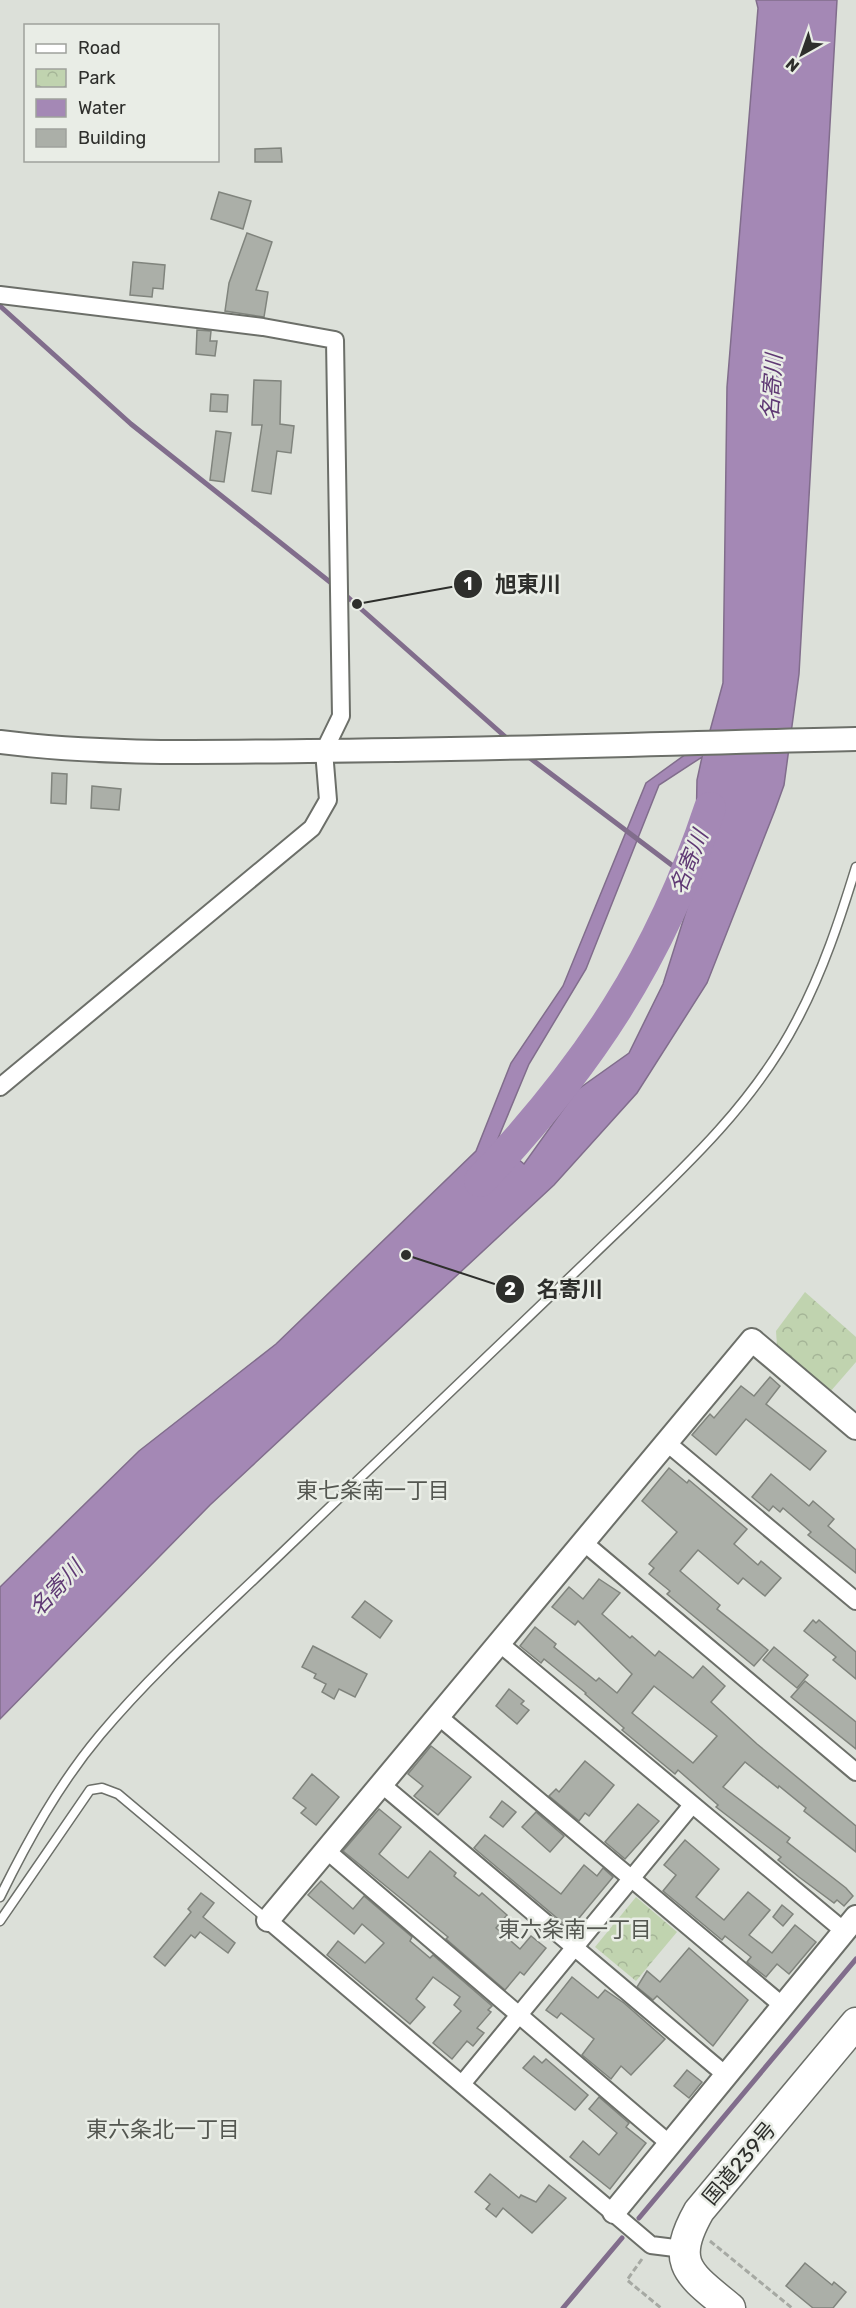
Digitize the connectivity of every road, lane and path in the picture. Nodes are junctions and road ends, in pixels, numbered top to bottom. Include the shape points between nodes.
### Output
1 (0, 295) edge
2 (856, 740) edge
3 (0, 742) edge
4 (324, 751) junction
5 (856, 867) edge
6 (0, 1087) edge
7 (856, 1428) edge
8 (666, 1442) junction
9 (582, 1541) junction
10 (856, 1601) edge
11 (499, 1643) junction
12 (438, 1716) junction
13 (856, 1772) edge
14 (381, 1784) junction
15 (692, 1806) junction
16 (326, 1850) junction
17 (632, 1879) junction
18 (0, 1897) edge
19 (268, 1920) junction
20 (0, 1921) edge
21 (850, 1924) edge
22 (575, 1947) junction
23 (783, 2006) junction
24 (519, 2015) junction
25 (856, 2023) edge
26 (727, 2076) junction
27 (462, 2084) junction
28 (671, 2145) junction
29 (614, 2212) junction
30 (685, 2241) junction
31 (651, 2245) junction
32 (661, 2308) edge
33 (730, 2308) edge
34 (792, 2308) edge

1 - 4 street via 263,327 335,340 341,716
2 - 4 street
3 - 4 street via 144,753
4 - 6 street via 328,800 312,828
5 - 18 lane via 831,946 797,1021 727,1123 236,1597 100,1735 58,1791
7 - 8 street via 752,1340
8 - 9 street
8 - 10 street
9 - 11 street
9 - 13 street
11 - 12 street
11 - 15 street
12 - 14 street
12 - 17 street
14 - 16 street
14 - 22 street
15 - 17 street
15 - 21 street
16 - 19 street
16 - 24 street
17 - 22 street
17 - 23 street
19 - 20 lane via 118,1794 102,1788 90,1790
19 - 27 street
21 - 23 street
22 - 24 street
22 - 26 street
23 - 26 street
24 - 27 street
24 - 28 street
25 - 30 highway, 国道239号 via 699,2211
26 - 28 street
27 - 29 street
28 - 29 street
29 - 31 street
30 - 31 street
30 - 33 highway via 687,2268
30 - 34 path via 714,2243
31 - 32 path via 627,2280

